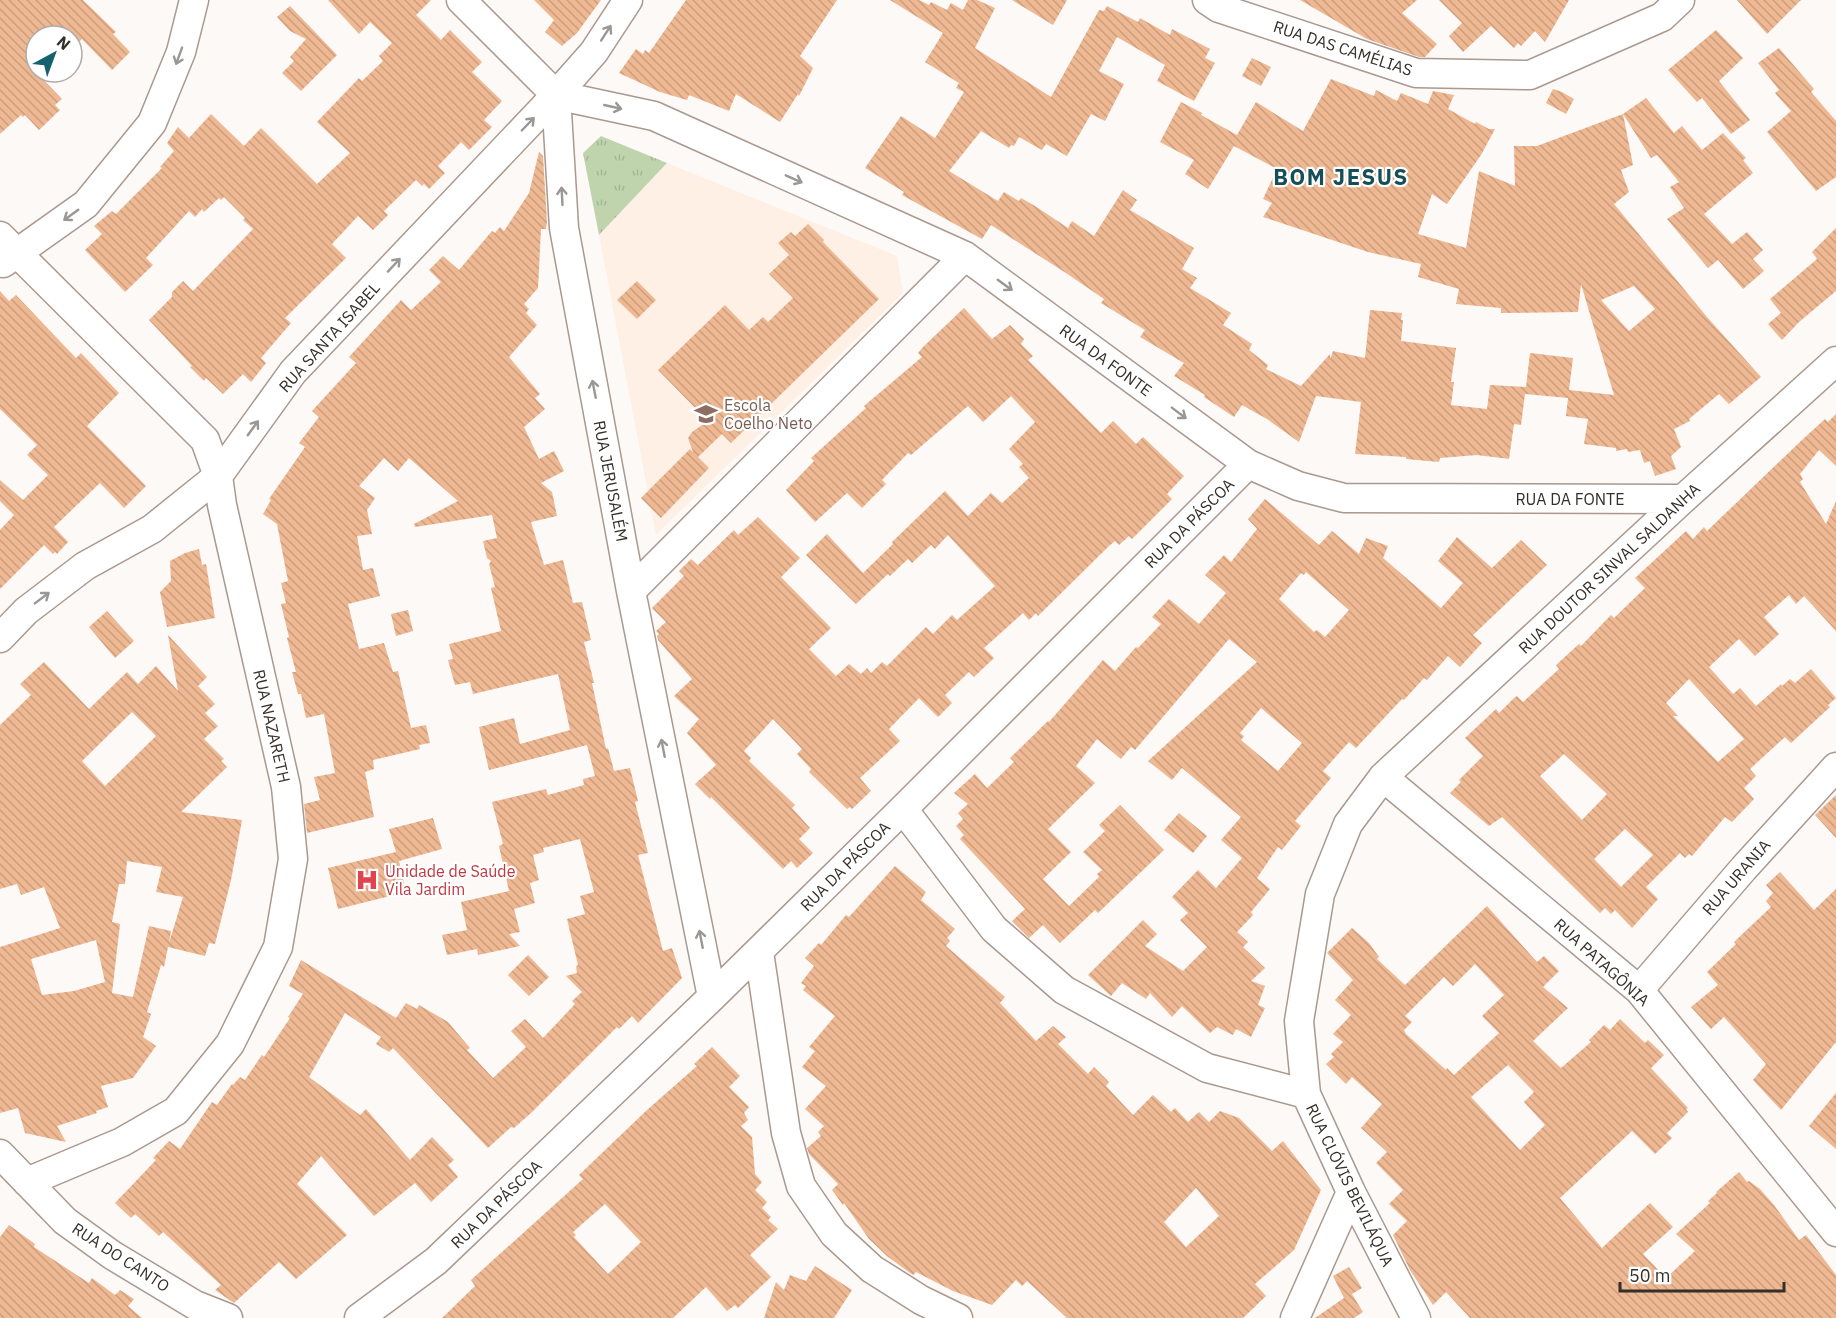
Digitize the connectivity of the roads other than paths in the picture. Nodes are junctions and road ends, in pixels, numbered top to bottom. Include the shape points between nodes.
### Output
1 (194, 0) edge
2 (461, 0) edge
3 (628, 0) edge
4 (1680, 0) edge
5 (1218, 3) edge
6 (556, 95) junction
7 (6, 251) edge
8 (965, 256) junction
9 (1836, 361) edge
10 (1248, 464) junction
11 (218, 476) junction
12 (1683, 499) junction
13 (631, 591) junction
14 (0, 638) edge
15 (1836, 767) edge
16 (1383, 777) junction
17 (903, 809) junction
18 (759, 952) junction
19 (1639, 990) junction
20 (712, 997) junction
21 (1306, 1094) junction
22 (0, 1154) edge
23 (27, 1182) junction
24 (1351, 1192) junction
25 (1836, 1232) edge
26 (228, 1318) edge
27 (359, 1318) edge
28 (958, 1318) edge
29 (1295, 1318) edge
30 (1416, 1318) edge

1 -> 7 street via 181,52 152,123 86,204
2 - 6 street
6 -> 3 street, RUA SANTA ISABEL via 594,52
4 - 5 street, RUA DAS CAMÉLIAS via 1662,17 1530,75 1416,73
6 -> 8 street, RUA DA FONTE via 654,116
11 -> 6 street, RUA SANTA ISABEL via 293,372
13 -> 6 street, RUA JERUSALÉM via 564,228
7 - 11 street, RUA NAZARETH via 205,440
8 -> 10 street, RUA DA FONTE
8 - 13 street
9 - 12 street, RUA DOUTOR SINVAL SALDANHA
10 - 12 street, RUA DA FONTE via 1298,486 1344,498
10 - 17 street, RUA DA PÁSCOA
14 -> 11 street, RUA SANTA ISABEL via 26,610 85,566 152,529
11 - 23 street, RUA NAZARETH via 286,787 293,859 278,947 230,1044 176,1111 122,1142
12 - 16 street, RUA DOUTOR SINVAL SALDANHA
20 -> 13 street, RUA JERUSALÉM
15 - 19 street, RUA URANIA
16 - 19 street, RUA PATAGÔNIA
16 - 21 street, RUA CLÓVIS BEVILÁQUA via 1348,824 1320,894 1299,1021
17 - 18 street, RUA DA PÁSCOA
17 - 21 street via 994,929 1064,990 1207,1068
18 - 20 street, RUA DA PÁSCOA
18 - 28 street via 786,1133 801,1186 834,1234 872,1269
19 - 25 street, RUA PATAGÔNIA
20 - 27 street, RUA DA PÁSCOA via 436,1261
21 - 24 street, RUA CLÓVIS BEVILÁQUA
22 - 23 street, RUA DO CANTO
23 - 26 street, RUA DO CANTO via 65,1221 112,1255 195,1305
24 - 29 street
24 - 30 street, RUA CLÓVIS BEVILÁQUA

